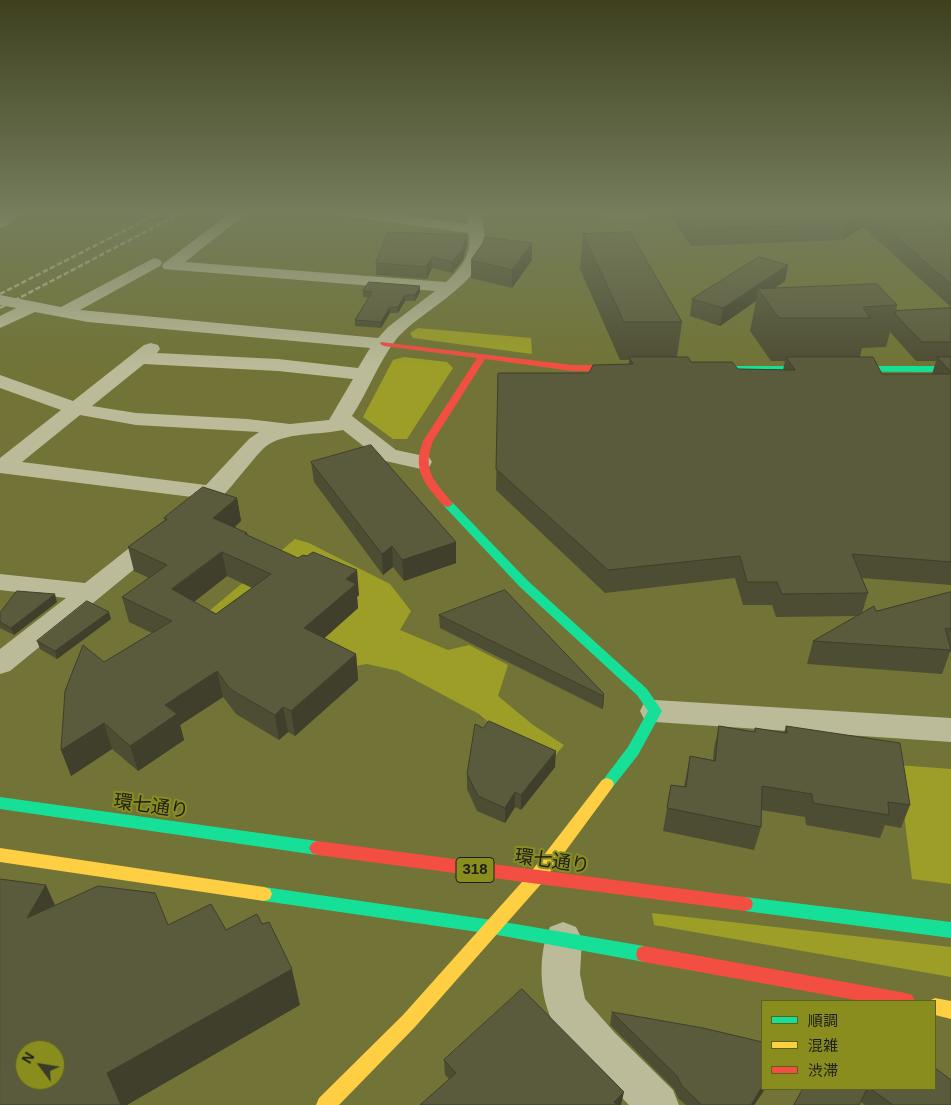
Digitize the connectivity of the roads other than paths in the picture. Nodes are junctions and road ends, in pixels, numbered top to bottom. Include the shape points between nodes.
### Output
1 (471, 263) edge
2 (173, 264) joint
3 (448, 286) junction
4 (0, 300) edge
5 (32, 307) junction
6 (64, 312) junction
7 (0, 323) edge
8 (180, 327) junction
9 (384, 344) junction
10 (482, 357) junction
11 (139, 358) junction
12 (641, 368) edge
13 (691, 368) edge
14 (951, 368) edge
15 (365, 374) junction
16 (0, 381) edge
17 (75, 408) junction
18 (341, 418) junction
19 (294, 430) junction
20 (421, 462) junction
21 (1, 467) edge
22 (212, 493) junction
23 (0, 582) edge
24 (91, 592) junction
25 (0, 664) edge
26 (655, 711) junction
27 (951, 730) edge
28 (0, 803) edge
29 (0, 855) edge
30 (536, 878) junction
31 (492, 927) junction
32 (951, 930) edge
33 (563, 939) junction
34 (900, 1000) edge
35 (936, 1007) edge
36 (951, 1010) edge
37 (326, 1105) edge
38 (658, 1105) edge

1 - 3 street
2 - 3 street via 170,266
2 - 6 street via 149,266
3 - 9 street via 393,332
4 - 5 street
5 - 6 street
5 - 7 street
6 - 8 street
8 - 9 street
8 - 11 street
9 - 10 street
9 - 15 street
10 - 12 street via 572,368
10 - 20 street via 428,441
11 - 15 street via 278,365
11 - 17 street
13 - 14 street
15 - 18 street
16 - 17 street
17 - 19 street via 134,419
17 - 21 street
18 - 19 street via 336,426
18 - 20 street via 389,455
19 - 22 street via 262,439
20 - 26 street via 429,480 481,542 642,692
21 - 22 street
22 - 24 street
23 - 24 street
24 - 25 street
26 - 27 street
26 - 30 street via 633,751
28 - 30 street, 環七通り / 318
29 - 31 street
30 - 31 street
30 - 32 street, 環七通り / 318
31 - 33 street
31 - 37 street via 409,1021
33 - 34 street
33 - 38 street via 561,974 568,1008
35 - 36 street

